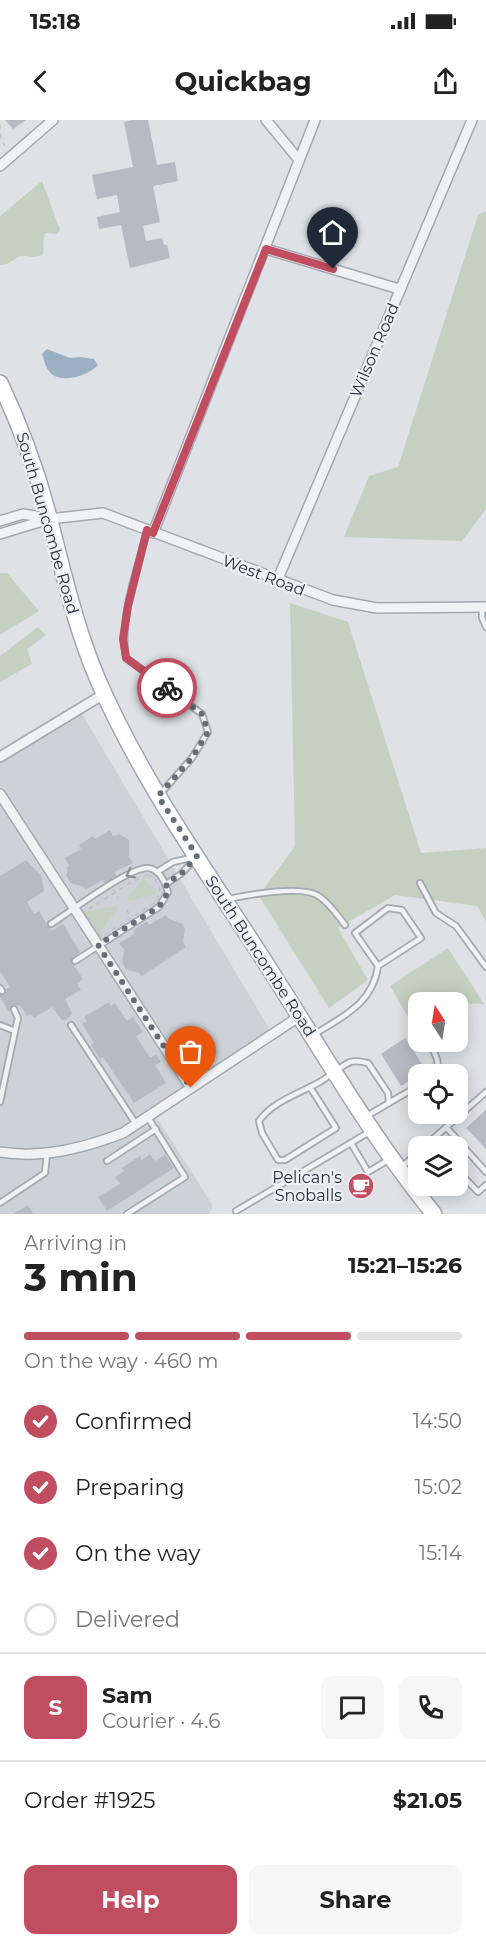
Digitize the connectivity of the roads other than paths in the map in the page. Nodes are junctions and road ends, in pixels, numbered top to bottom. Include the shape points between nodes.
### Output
1 (53, 120) edge
2 (266, 120) edge
3 (315, 120) edge
4 (472, 120) edge
5 (299, 160) junction
6 (0, 166) edge
7 (266, 249) junction
8 (399, 289) junction
9 (0, 383) edge
10 (50, 519) junction
11 (0, 521) edge
12 (150, 531) junction
13 (0, 534) edge
14 (277, 580) junction
15 (484, 607) edge
16 (486, 627) edge
17 (104, 694) junction
18 (0, 757) edge
19 (0, 794) edge
20 (158, 796) junction
21 (197, 856) junction
22 (157, 872) junction
23 (420, 883) dead end
24 (166, 884) junction
25 (225, 900) junction
26 (79, 910) junction
27 (51, 924) dead end
28 (345, 925) dead end
29 (98, 945) junction
30 (75, 960) dead end
31 (378, 966) junction
32 (486, 967) edge
33 (14, 1009) dead end
34 (300, 1016) junction
35 (0, 1025) edge
36 (71, 1025) dead end
37 (15, 1031) junction
38 (313, 1036) junction
39 (336, 1072) junction
40 (310, 1087) junction
41 (191, 1088) junction
42 (408, 1092) edge
43 (486, 1092) edge
44 (0, 1102) edge
45 (389, 1103) junction
46 (147, 1116) junction
47 (369, 1123) junction
48 (136, 1124) junction
49 (446, 1127) junction
50 (156, 1129) junction
51 (436, 1136) edge
52 (454, 1136) edge
53 (351, 1143) junction
54 (0, 1152) edge
55 (468, 1152) edge
56 (46, 1153) junction
57 (408, 1157) edge
58 (107, 1161) dead end
59 (396, 1163) junction
60 (486, 1172) edge
61 (468, 1182) edge
62 (486, 1185) edge
63 (0, 1203) edge
64 (236, 1211) dead end
65 (127, 1214) edge
66 (434, 1214) edge

1 - 6 street
2 - 5 street
3 - 5 street
4 - 8 street, Wilson Road
5 - 7 street
7 - 8 street
7 - 12 street
8 - 14 street, Wilson Road
9 - 10 main road, South Buncombe Road via 32,460
10 - 11 street via 22,514
10 - 12 street, West Road via 104,513
10 - 13 street
10 - 17 main road, South Buncombe Road via 80,632
12 - 14 street, West Road
12 - 20 lane via 128,606 123,639 126,658 202,714 208,732 192,758
14 - 15 street, West Road via 356,606
15 - 16 lane via 482,618
17 - 18 street
17 - 20 main road, South Buncombe Road
19 - 26 street
20 - 21 main road, South Buncombe Road
21 - 22 lane via 173,862
21 - 24 lane
21 - 25 main road, South Buncombe Road
22 - 24 lane
22 -> 26 lane via 148,868 130,873
23 - 32 lane via 436,913 456,926
24 - 29 lane via 168,892 159,907
25 - 28 lane via 307,891 320,896
25 - 34 main road, South Buncombe Road
26 - 27 lane
26 - 29 street
29 - 30 lane
29 - 41 street
31 - 31 lane via 421,938 402,910 388,908 355,933
31 - 38 lane via 376,980 363,1002
33 - 37 lane via 18,1018
34 - 38 main road, South Buncombe Road
34 - 41 street
35 - 37 lane
36 - 48 lane
37 - 44 lane
38 - 39 main road, South Buncombe Road
39 - 40 lane
39 - 45 lane via 349,1063 368,1063 388,1093
39 - 47 main road, South Buncombe Road
40 - 40 lane via 264,1113 259,1121 278,1160 285,1160 336,1128
41 - 46 street
42 - 45 lane
43 - 49 lane
45 - 47 lane
46 - 48 street
46 - 50 lane
47 - 53 lane
47 - 59 main road, South Buncombe Road
48 - 56 street via 92,1145
49 - 51 lane
49 - 52 lane
50 - 58 lane
50 - 65 lane via 185,1177
53 - 59 lane via 368,1173
53 - 64 lane
54 - 56 street
55 - 60 lane
56 - 63 lane via 45,1173
57 - 59 lane
59 - 66 main road, South Buncombe Road
61 - 62 lane via 478,1192

